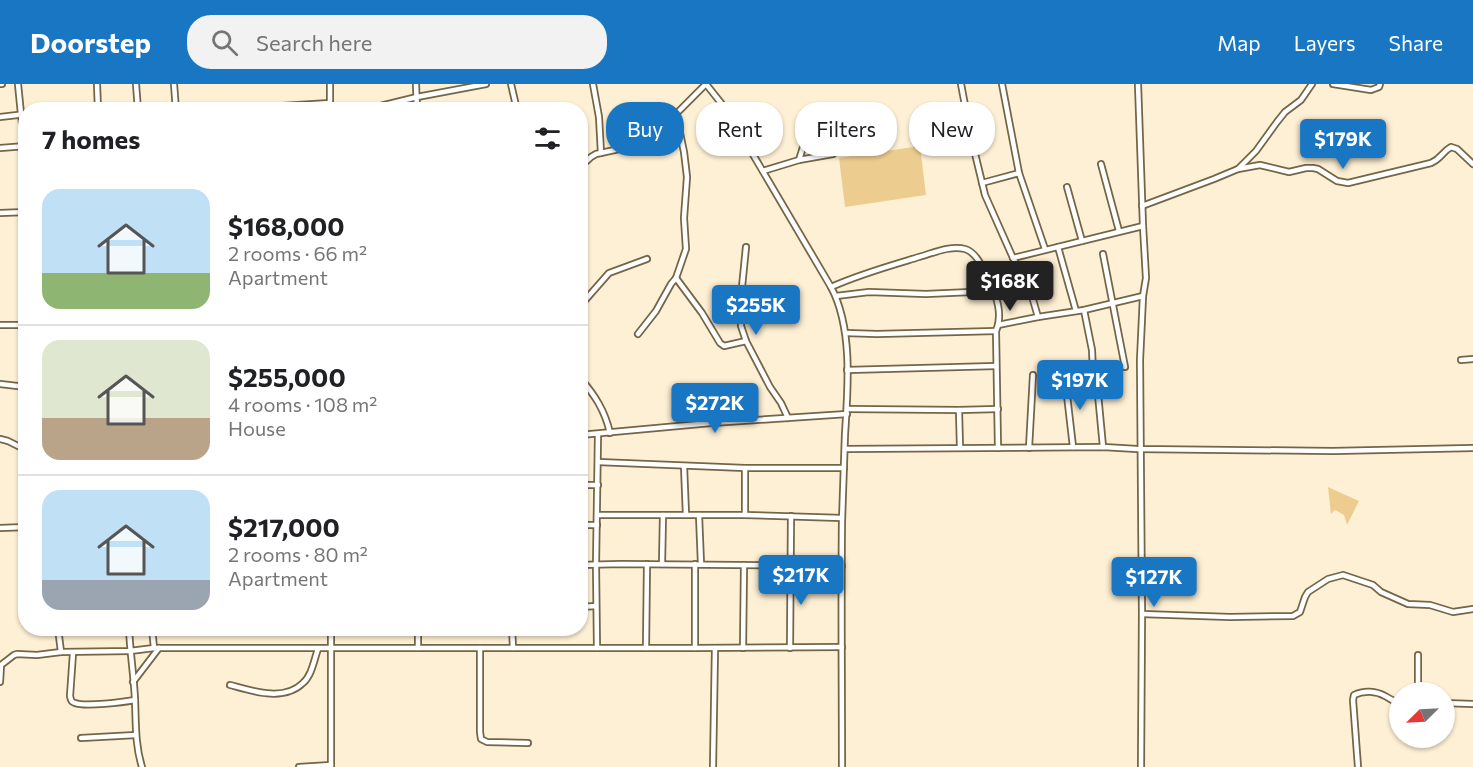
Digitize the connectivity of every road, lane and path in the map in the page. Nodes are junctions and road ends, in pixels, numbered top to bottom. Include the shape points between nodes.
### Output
1 (18, 84) edge
2 (97, 84) edge
3 (136, 84) edge
4 (174, 84) edge
5 (330, 84) edge
6 (416, 84) edge
7 (486, 84) edge
8 (511, 84) edge
9 (593, 84) edge
10 (706, 84) edge
11 (961, 84) edge
12 (1002, 84) edge
13 (1138, 84) edge
14 (1312, 84) edge
15 (1334, 84) edge
16 (1380, 84) edge
17 (417, 97) junction
18 (21, 102) edge
19 (98, 102) edge
20 (137, 102) edge
21 (175, 102) edge
22 (330, 102) edge
23 (397, 102) edge
24 (417, 102) edge
25 (515, 102) edge
26 (684, 106) edge
27 (18, 115) edge
28 (0, 117) edge
29 (18, 147) edge
30 (0, 148) edge
31 (606, 152) edge
32 (684, 152) edge
33 (601, 153) junction
34 (800, 156) edge
35 (822, 156) edge
36 (588, 160) edge
37 (799, 160) junction
38 (1101, 164) dead end
39 (1473, 164) edge
40 (1238, 169) junction
41 (763, 171) junction
42 (1019, 173) junction
43 (982, 183) junction
44 (1067, 187) dead end
45 (1142, 206) junction
46 (18, 212) edge
47 (0, 213) edge
48 (1143, 226) junction
49 (1119, 231) junction
50 (1082, 241) junction
51 (746, 247) dead end
52 (1058, 247) junction
53 (1045, 249) junction
54 (1103, 254) dead end
55 (1013, 258) junction
56 (647, 259) dead end
57 (676, 278) junction
58 (831, 286) junction
59 (994, 291) junction
60 (836, 296) junction
61 (1143, 296) junction
62 (588, 297) edge
63 (1113, 303) junction
64 (1084, 310) junction
65 (1076, 311) junction
66 (1038, 317) junction
67 (0, 325) edge
68 (18, 325) edge
69 (997, 328) junction
70 (846, 333) junction
71 (638, 334) dead end
72 (746, 341) junction
73 (1473, 359) edge
74 (1461, 360) dead end
75 (996, 366) junction
76 (1125, 367) dead end
77 (847, 370) junction
78 (1033, 375) dead end
79 (1065, 378) dead end
80 (0, 384) edge
81 (18, 386) edge
82 (588, 388) edge
83 (998, 409) junction
84 (959, 410) junction
85 (848, 411) junction
86 (788, 418) junction
87 (610, 433) junction
88 (598, 434) junction
89 (588, 435) edge
90 (0, 439) edge
91 (18, 446) edge
92 (1073, 447) junction
93 (1103, 447) junction
94 (960, 448) junction
95 (998, 448) junction
96 (1029, 448) junction
97 (1473, 448) edge
98 (845, 449) junction
99 (1141, 449) junction
100 (598, 462) junction
101 (684, 466) junction
102 (745, 468) junction
103 (844, 468) junction
104 (588, 485) edge
105 (598, 485) junction
106 (597, 515) junction
107 (663, 515) junction
108 (686, 515) junction
109 (699, 515) junction
110 (745, 515) junction
111 (791, 516) junction
112 (842, 518) junction
113 (588, 525) edge
114 (597, 525) junction
115 (18, 527) edge
116 (0, 528) edge
117 (647, 564) junction
118 (663, 564) junction
119 (698, 564) junction
120 (588, 565) edge
121 (596, 565) junction
122 (744, 565) junction
123 (790, 565) junction
124 (842, 566) junction
125 (588, 606) edge
126 (596, 606) junction
127 (1473, 609) edge
128 (1142, 614) junction
129 (59, 636) edge
130 (129, 636) edge
131 (154, 636) edge
132 (331, 636) edge
133 (418, 636) edge
134 (512, 636) edge
135 (842, 647) junction
136 (157, 648) junction
137 (418, 648) junction
138 (480, 648) junction
139 (513, 648) junction
140 (597, 648) junction
141 (646, 648) junction
142 (695, 648) junction
143 (715, 648) junction
144 (743, 648) junction
145 (790, 648) junction
146 (318, 649) junction
147 (332, 649) junction
148 (130, 651) junction
149 (61, 652) junction
150 (73, 653) junction
151 (1418, 655) dead end
152 (0, 682) edge
153 (134, 682) junction
154 (1418, 682) edge
155 (230, 685) dead end
156 (1389, 699) edge
157 (135, 700) junction
158 (1455, 703) edge
159 (1473, 704) edge
160 (136, 735) junction
161 (81, 738) dead end
162 (528, 743) dead end
163 (331, 766) edge
164 (142, 767) edge
165 (299, 767) edge
166 (713, 767) edge
167 (842, 767) edge
168 (1141, 767) edge
169 (1358, 767) edge

1 - 18 street
2 - 19 street
3 - 20 street
4 - 21 street
5 - 22 street
6 - 17 street
7 - 17 street
8 - 25 street
9 - 33 street
10 - 26 street
10 - 41 street
11 - 43 street
12 - 42 street
13 - 45 street
14 - 40 street
15 - 16 street via 1371,90
17 - 23 street
17 - 24 street
27 - 28 street
29 - 30 street
31 - 33 street
32 - 57 street via 686,249
33 - 36 street
34 - 37 street
35 - 37 street
37 - 41 street
38 - 49 street
39 - 40 street via 1451,147 1431,163 1348,183 1313,168 1290,172 1260,165
40 - 45 street
41 - 58 street
42 - 43 street
42 - 53 street
43 - 55 street
44 - 50 street
45 - 48 street
46 - 47 street
48 - 49 street
48 - 61 street
49 - 50 street
50 - 52 street
51 - 72 street via 740,307
52 - 53 street
52 - 65 street
53 - 55 street
54 - 63 street
55 - 66 street via 1029,286
56 - 62 street via 609,273
57 - 71 street
57 - 72 street via 720,343 724,346
58 - 59 street via 877,269 959,248 976,258
58 - 60 street
59 - 60 street
59 - 69 street via 999,307
60 - 70 street
61 - 63 street
61 - 99 street
63 - 64 street
63 - 76 street
64 - 65 street
64 - 93 street
65 - 66 street
66 - 69 street
67 - 68 street
69 - 70 street
69 - 75 street
70 - 77 street
72 - 86 street
73 - 74 street
75 - 77 street
75 - 83 street
77 - 85 street
78 - 96 street
79 - 92 street
80 - 81 street
82 - 87 street via 602,409
83 - 84 street
83 - 95 street
84 - 85 street
84 - 94 street
85 - 86 street
85 - 98 street
86 - 87 street
87 - 88 street
88 - 89 street
88 - 100 street
90 - 91 street
92 - 93 street
92 - 96 street
93 - 99 street
94 - 95 street
94 - 98 street
95 - 96 street
97 - 99 street
98 - 103 street
99 - 128 street
100 - 101 street
100 - 105 street
101 - 102 street
101 - 108 street
102 - 103 street
102 - 110 street
103 - 112 street
104 - 105 street
105 - 106 street
106 - 107 street
106 - 114 street
107 - 108 street
107 - 118 street
108 - 109 street
109 - 110 street
109 - 119 street
110 - 111 street
111 - 112 street
111 - 123 street
112 - 124 street
113 - 114 street
114 - 121 street
115 - 116 street
117 - 118 street
117 - 121 street
117 - 141 street
118 - 119 street
119 - 122 street
119 - 142 street
120 - 121 street
121 - 126 street
122 - 123 street
122 - 144 street
123 - 124 street
123 - 145 street
124 - 135 street
125 - 126 street
126 - 140 street
127 - 128 street via 1453,612 1408,604 1373,585 1343,575 1308,592 1300,612 1290,617
128 - 168 street
129 - 149 street
130 - 148 street
131 - 136 street
132 - 147 street
133 - 137 street
134 - 139 street
135 - 145 street
135 - 167 street
136 - 146 street
136 - 148 street
136 - 153 street
137 - 138 street
137 - 147 street
138 - 139 street
138 - 162 street via 482,739
139 - 140 street
140 - 141 street
141 - 142 street
142 - 143 street
143 - 144 street
143 - 166 street
144 - 145 street
146 - 147 street
146 - 155 street via 308,676 291,691 274,694
147 - 163 street
148 - 150 street
148 - 153 street
149 - 150 street
149 - 152 street via 14,655 1,665
150 - 157 street via 72,702
151 - 154 street
153 - 157 street
156 - 169 street via 1378,693 1354,695
157 - 160 street
158 - 159 street
160 - 161 street
160 - 164 street
163 - 165 street

